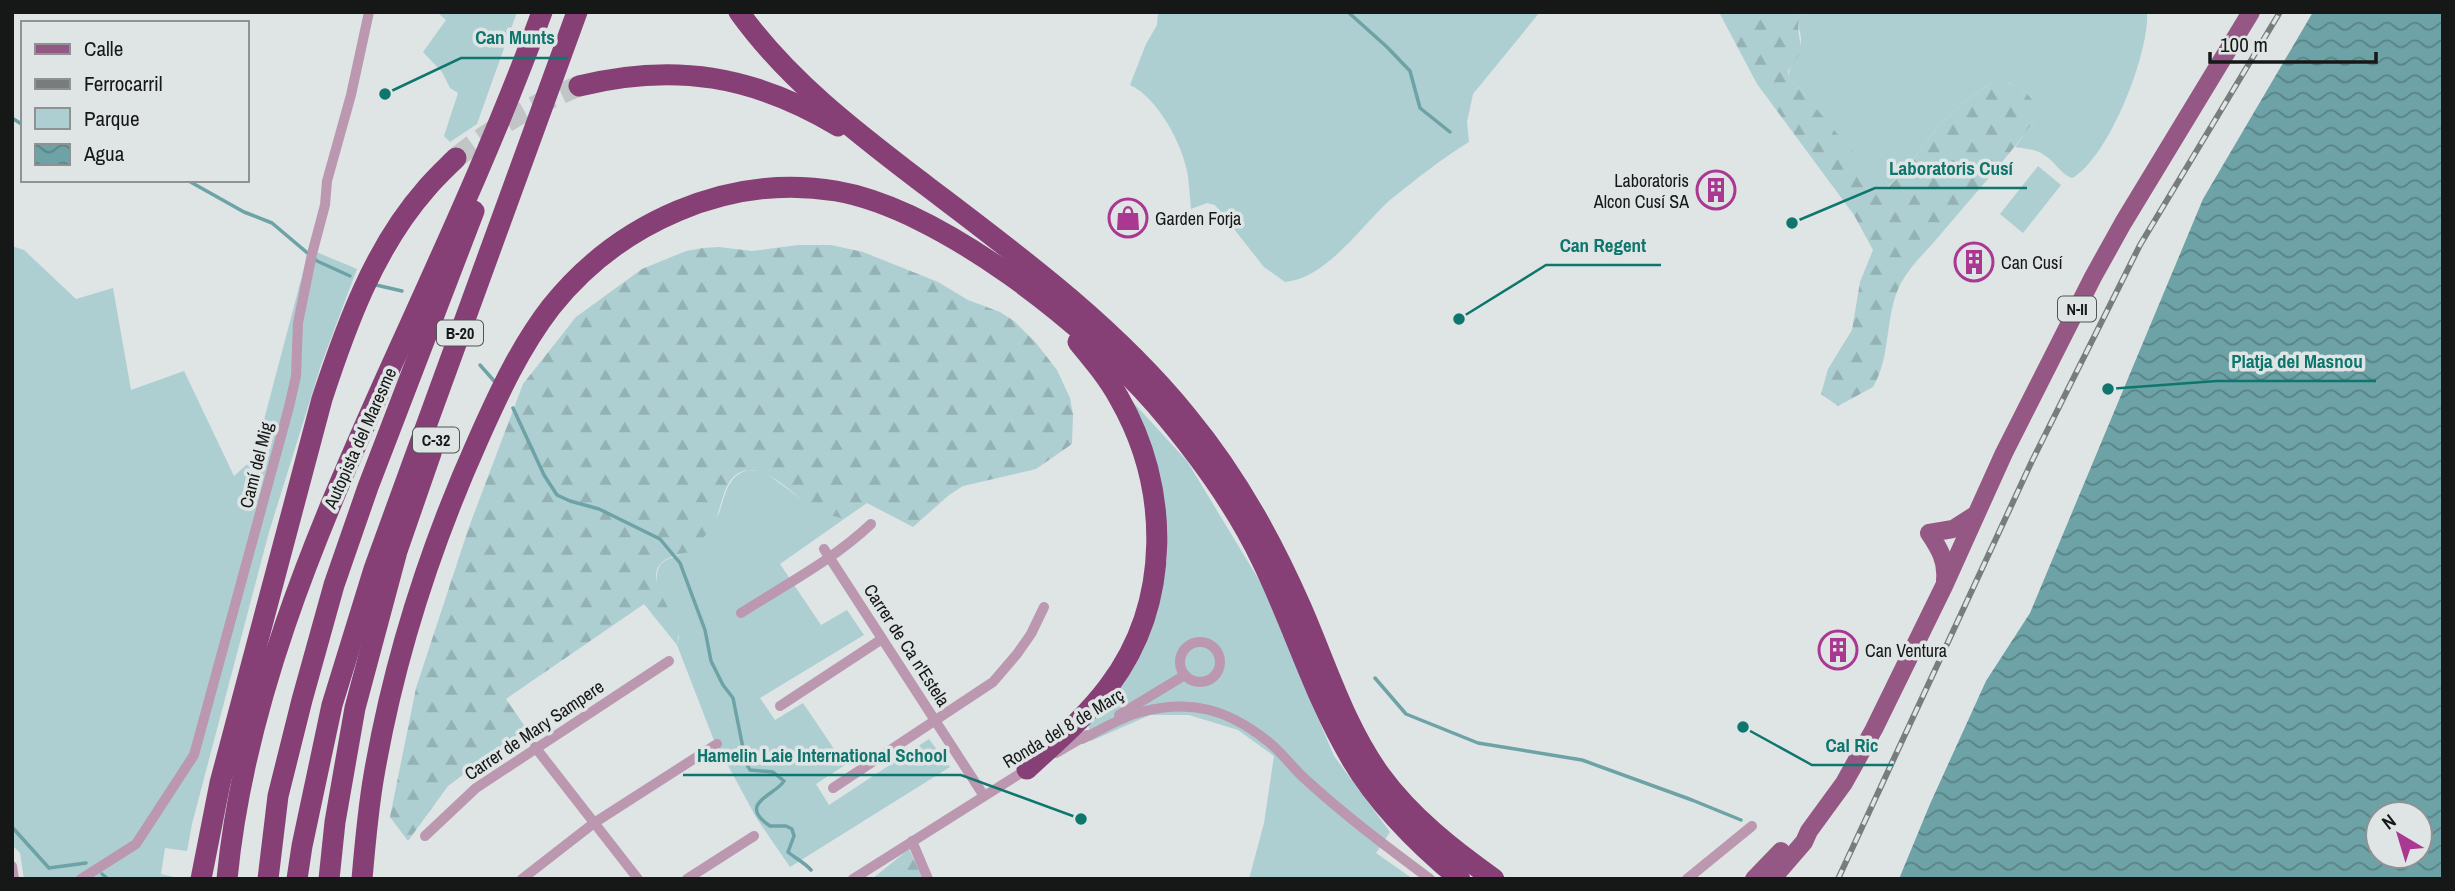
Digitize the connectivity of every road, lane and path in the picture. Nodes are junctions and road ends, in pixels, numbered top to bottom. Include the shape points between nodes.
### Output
1 (369, 12) edge
2 (542, 12) edge
3 (577, 12) edge
4 (583, 12) edge
5 (739, 12) edge
6 (2250, 12) edge
7 (524, 62) junction
8 (579, 86) tunnel mouth
9 (888, 156) junction
10 (456, 158) tunnel mouth
11 (1048, 305) junction
12 (1975, 515) junction
13 (871, 524) dead end
14 (826, 553) junction
15 (1944, 586) junction
16 (1044, 607) dead end
17 (741, 613) dead end
18 (882, 639) junction
19 (669, 661) dead end
20 (271, 668) junction
21 (1185, 675) dead end
22 (779, 706) dead end
23 (936, 722) junction
24 (1082, 739) junction
25 (717, 744) dead end
26 (536, 747) junction
27 (1027, 769) junction
28 (220, 783) junction
29 (833, 788) dead end
30 (984, 796) junction
31 (594, 823) junction
32 (1752, 826) dead end
33 (1809, 831) junction
34 (425, 836) dead end
35 (754, 836) dead end
36 (912, 841) junction
37 (12, 866) edge
38 (14, 879) edge
39 (81, 879) edge
40 (201, 879) edge
41 (227, 879) edge
42 (268, 879) edge
43 (298, 879) edge
44 (329, 879) edge
45 (362, 879) edge
46 (522, 879) edge
47 (638, 879) edge
48 (687, 879) edge
49 (853, 879) edge
50 (928, 879) edge
51 (1430, 879) edge
52 (1460, 879) edge
53 (1494, 879) edge
54 (1687, 879) edge
55 (1754, 879) edge
56 (1772, 879) edge

1 - 39 street, Camí del Mig via 312,254 289,407 194,755 136,844
2 - 7 highway, Autopista del Maresme
3 - 43 highway, B-20 via 374,569 332,705
4 - 44 highway, C-32 via 552,115 397,551 355,708
5 - 9 highway via 806,88
6 - 12 main road, N-II via 2105,255
7 - 20 highway, Autopista del Maresme via 329,506
7 - 42 highway, B-20 via 470,224 334,585 278,796
8 - 9 highway via 624,76 716,77 784,98
9 - 53 highway via 1078,306 1159,382 1186,414 1261,522 1302,607 1344,712 1377,769 1435,833
10 - 28 highway via 425,189 395,231 339,347
11 - 27 highway via 1108,382 1139,440 1153,485 1157,558 1144,620 1118,672 1097,700
11 - 45 highway via 934,228 838,191 791,187 710,199 640,229 601,256 547,312 508,377 428,562 399,657 373,777
11 - 52 highway via 1153,402 1215,480 1261,559 1324,707 1354,764 1413,837
12 - 15 main road, N-II
12 - 15 main road via 1953,529 1928,533 1942,552
13 - 14 street via 856,538
14 - 17 street
14 - 18 street, Carrer de Ca n'Estela
15 - 33 main road, N-II via 1850,772
16 - 23 street via 1031,634 993,682
18 - 22 street
18 - 23 street, Carrer de Ca n'Estela
19 - 26 street, Carrer de Mary Sampere
20 - 28 highway
20 - 41 highway, Autopista del Maresme via 241,785
21 - 24 street, Ronda del 8 de Març
23 - 29 street
23 - 30 street, Carrer de Ca n'Estela
24 - 27 street, Ronda del 8 de Març
24 - 51 street via 1139,712 1178,706 1212,709 1268,740 1305,778
25 - 31 street
26 - 31 street
26 - 34 street, Carrer de Mary Sampere via 476,788
27 - 30 street, Ronda del 8 de Març
28 - 40 highway
30 - 36 street, Ronda del 8 de Març
31 - 46 street
31 - 47 street
32 - 54 street
33 - 55 main road, N-II via 1797,835
33 - 56 main road, N-II
35 - 48 street
36 - 49 street, Ronda del 8 de Març
36 - 50 street
37 - 38 street

